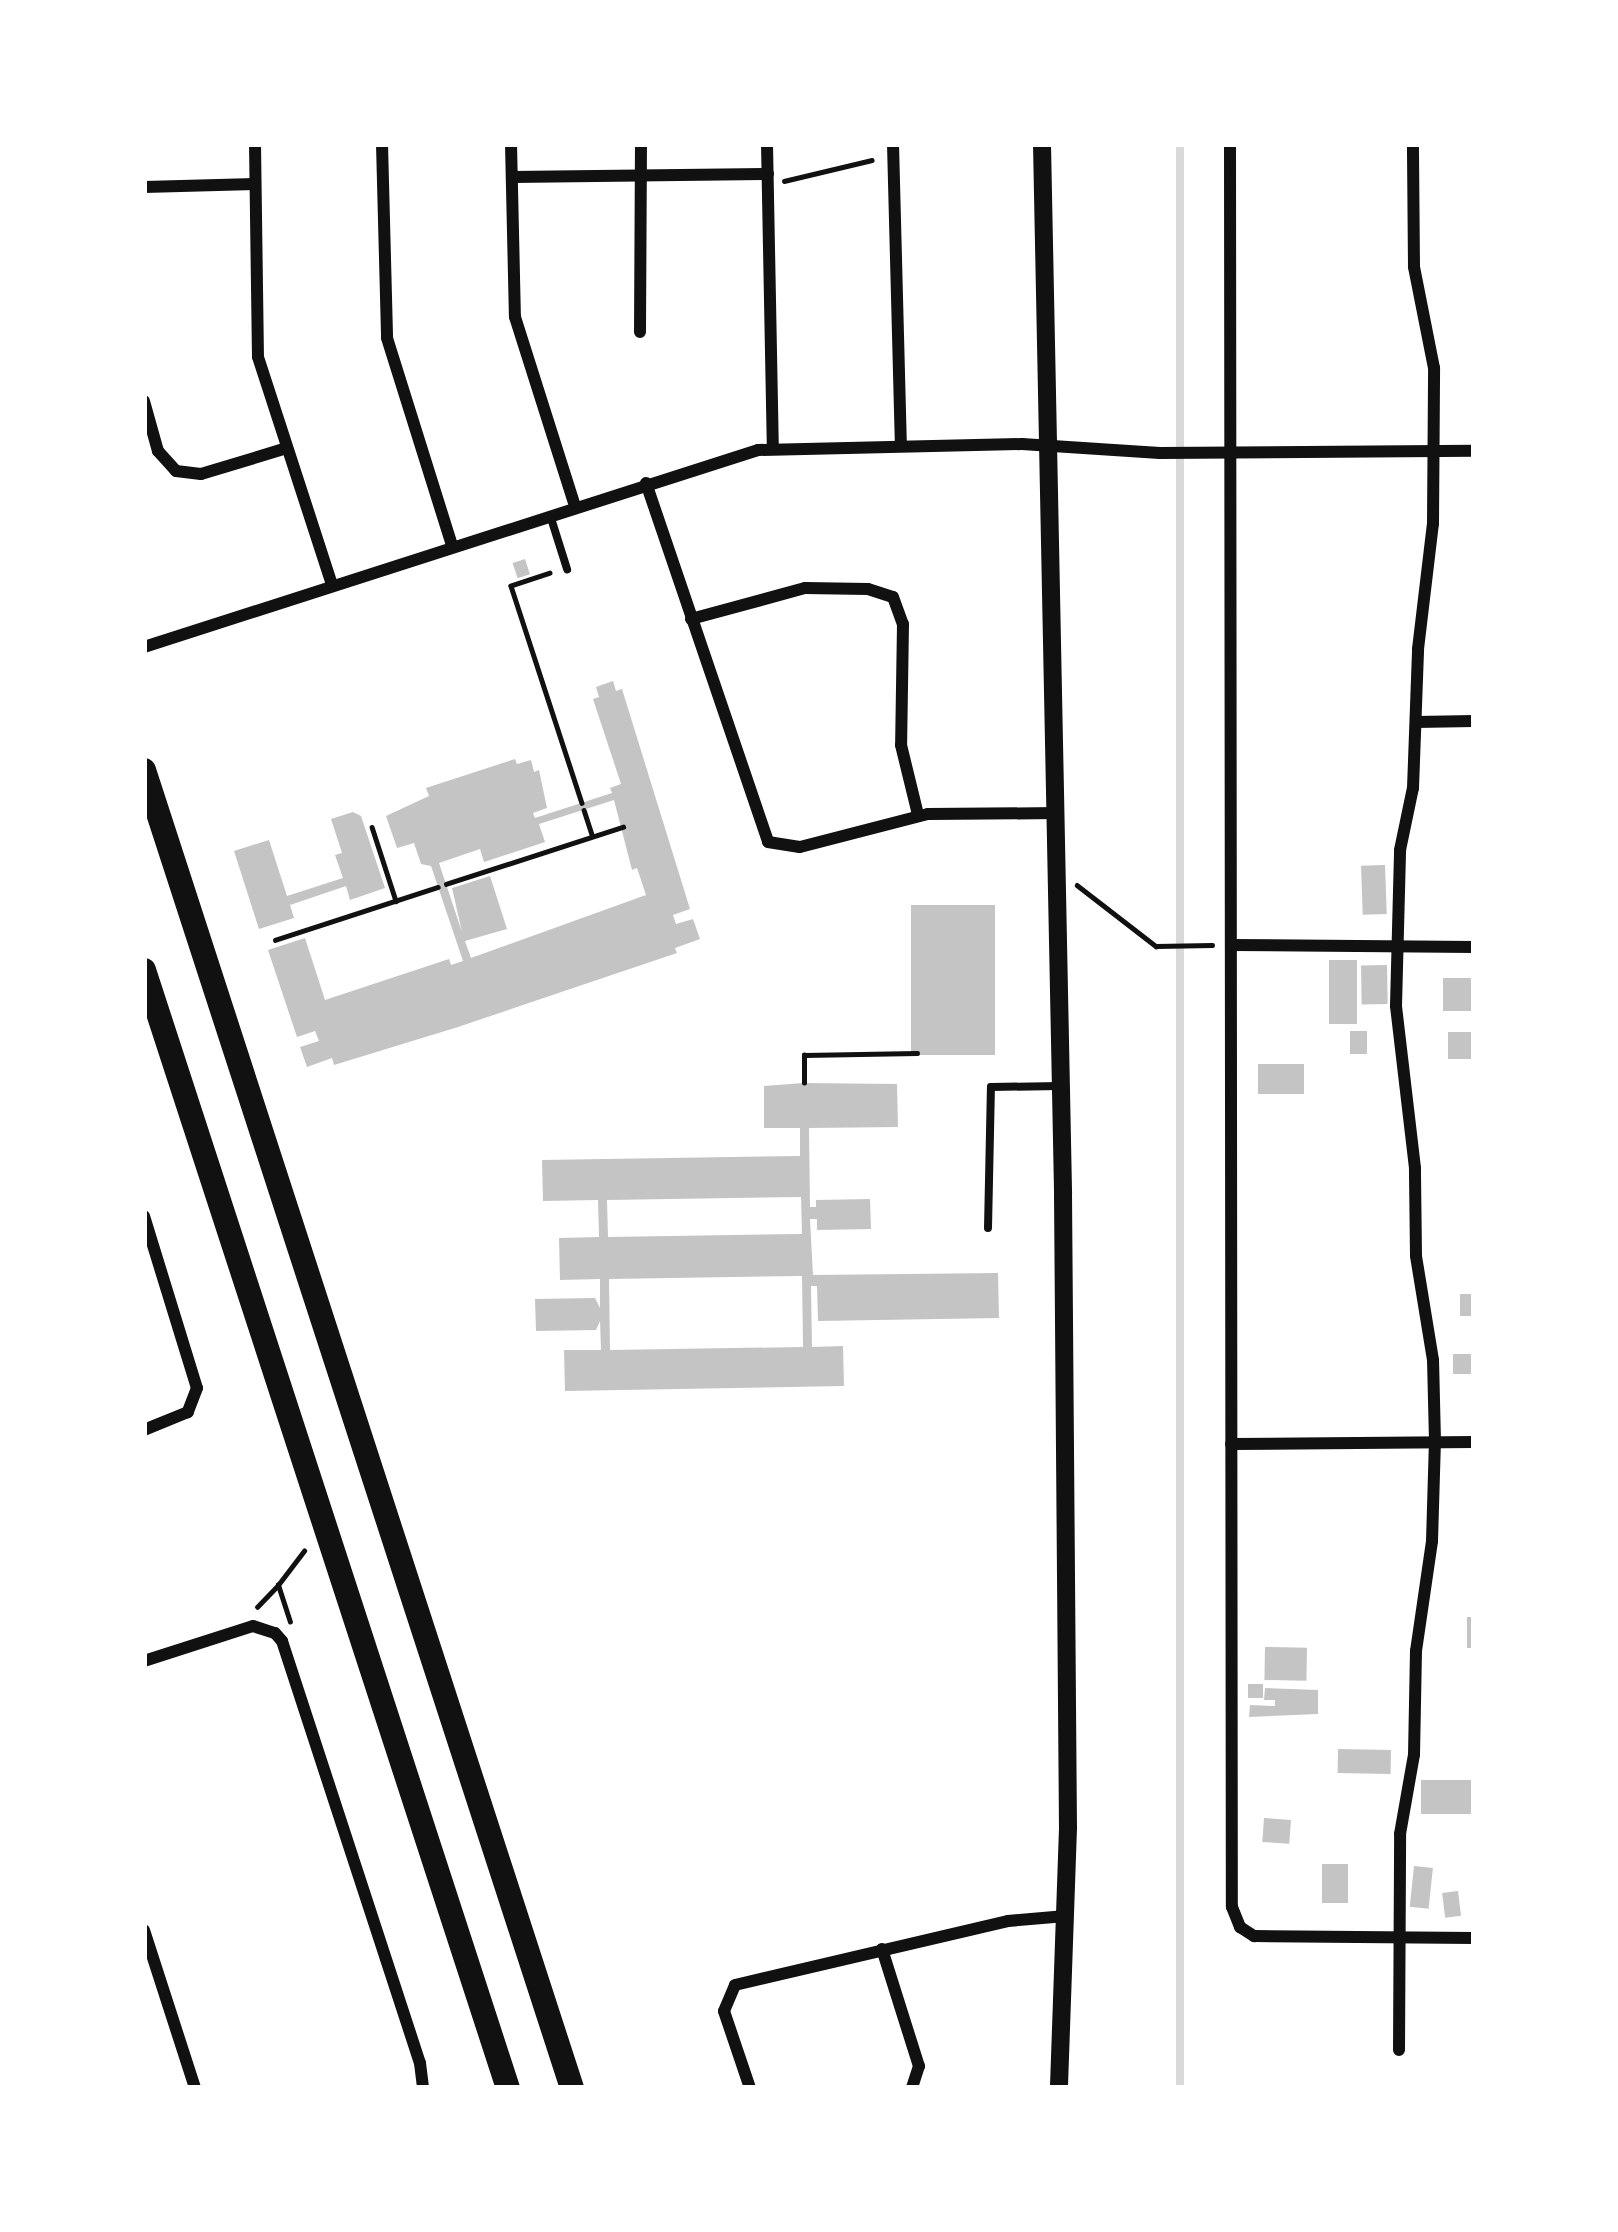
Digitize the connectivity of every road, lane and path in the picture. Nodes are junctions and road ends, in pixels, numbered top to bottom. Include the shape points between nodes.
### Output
1 (254, 144) edge
2 (382, 144) edge
3 (511, 144) edge
4 (641, 144) edge
5 (767, 144) edge
6 (893, 144) edge
7 (1042, 144) edge
8 (1230, 144) edge
9 (1413, 144) edge
10 (872, 160) dead end
11 (641, 175) junction
12 (512, 177) junction
13 (773, 178) junction
14 (255, 184) junction
15 (144, 187) edge
16 (640, 332) dead end
17 (144, 401) edge
18 (901, 446) junction
19 (773, 448) junction
20 (1049, 448) junction
21 (284, 449) junction
22 (1434, 451) junction
23 (1474, 451) edge
24 (1230, 453) junction
25 (646, 484) junction
26 (574, 506) junction
27 (549, 514) junction
28 (452, 545) junction
29 (567, 568) joint
30 (332, 585) junction
31 (691, 619) junction
32 (144, 647) edge
33 (1474, 721) edge
34 (1416, 722) junction
35 (144, 770) edge
36 (1057, 813) junction
37 (918, 815) junction
38 (623, 826) dead end
39 (372, 827) dead end
40 (593, 838) junction
41 (1072, 884) dead end
42 (396, 901) junction
43 (275, 940) dead end
44 (1231, 944) junction
45 (1396, 947) junction
46 (1474, 947) edge
47 (1190, 948) dead end
48 (144, 970) edge
49 (917, 1053) dead end
50 (804, 1083) dead end
51 (1061, 1086) junction
52 (144, 1216) edge
53 (988, 1228) dead end
54 (144, 1430) edge
55 (1436, 1441) junction
56 (1474, 1442) edge
57 (1232, 1444) junction
58 (304, 1551) dead end
59 (278, 1586) junction
60 (252, 1613) dead end
61 (292, 1628) dead end
62 (144, 1660) edge
63 (1066, 1916) junction
64 (144, 1930) edge
65 (1399, 1938) junction
66 (1474, 1938) edge
67 (147, 1947) edge
68 (883, 1949) junction
69 (1400, 2050) dead end
70 (914, 2087) edge
71 (195, 2088) edge
72 (422, 2088) edge
73 (508, 2088) edge
74 (572, 2088) edge
75 (750, 2088) edge
76 (1059, 2088) edge

1 - 14 street
2 - 28 street via 387,338
3 - 12 street
4 - 11 street
5 - 13 street
6 - 18 street
7 - 20 street
8 - 24 street
9 - 22 street via 1414,267 1434,368
10 - 13 path
11 - 12 street
11 - 13 street
11 - 16 street
12 - 26 street via 515,317
13 - 19 street
14 - 15 street
14 - 21 street via 258,357
17 - 21 street via 158,451 187,475
18 - 19 street
18 - 20 street
19 - 25 street
20 - 24 street
20 - 36 street
21 - 30 street
22 - 23 street
22 - 24 street
22 - 34 street
24 - 44 street
25 - 26 street
25 - 31 street
26 - 27 street
27 - 28 street
27 - 29 lane
28 - 30 street
29 - 40 path via 511,586
30 - 32 street
31 - 37 street via 768,842 800,848
31 - 37 street via 805,588 893,597 903,613 901,745
33 - 34 street
34 - 45 street
35 - 74 main road
36 - 37 street
36 - 51 street
38 - 40 path
39 - 42 path
40 - 42 path
41 - 47 path via 1156,946
42 - 43 path
44 - 45 street
44 - 57 street
45 - 46 street
45 - 55 street
48 - 73 main road
49 - 50 path via 804,1055
51 - 53 lane via 991,1088
51 - 63 street
52 - 54 street via 197,1388 188,1412
55 - 56 street
55 - 57 street
55 - 65 street via 1414,1755 1400,1834
57 - 65 street via 1232,1907 1254,1936
58 - 59 path
59 - 60 path
59 - 61 path
62 - 72 street via 253,1626 282,1641
63 - 68 street
63 - 76 street
64 - 67 street
65 - 66 street
65 - 69 street
67 - 71 street
68 - 70 street via 920,2066
68 - 75 street via 743,1981 728,1992 724,2012

